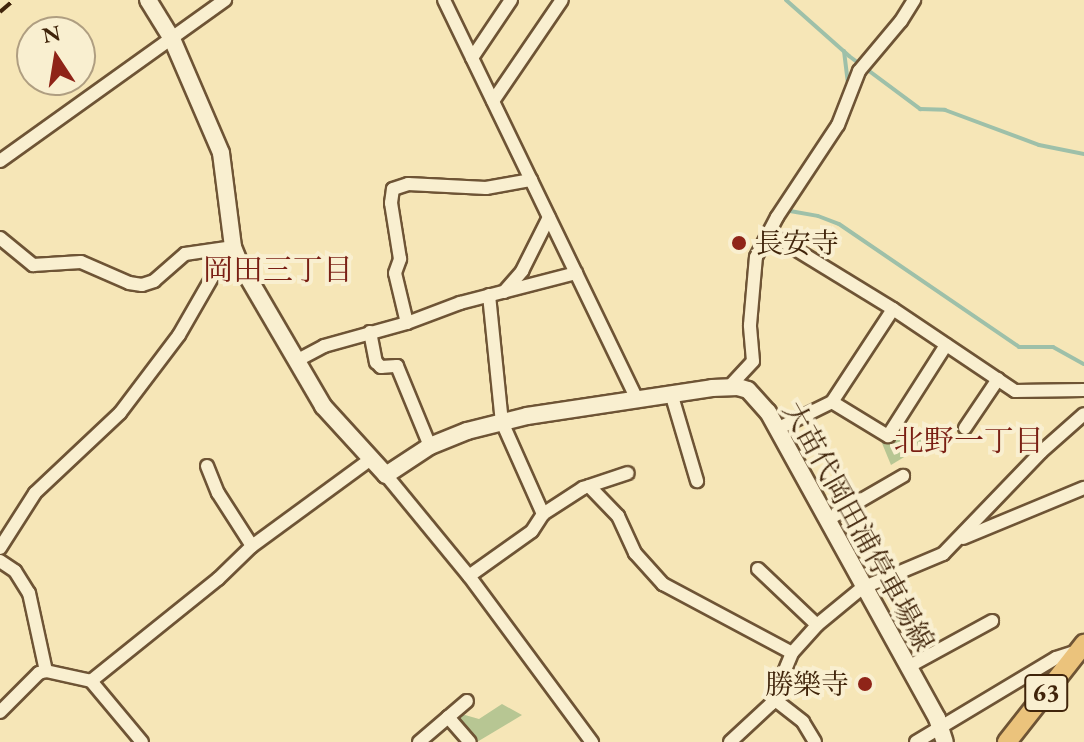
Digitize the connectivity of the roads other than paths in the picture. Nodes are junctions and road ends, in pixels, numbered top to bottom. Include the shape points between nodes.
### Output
1 (148, 0) edge
2 (225, 0) edge
3 (444, 0) edge
4 (511, 0) edge
5 (562, 0) edge
6 (914, 0) edge
7 (172, 39) junction
8 (472, 58) junction
9 (493, 101) junction
10 (0, 161) edge
11 (531, 180) junction
12 (549, 217) junction
13 (769, 233) junction
14 (0, 238) edge
15 (231, 247) junction
16 (576, 273) junction
17 (504, 292) junction
18 (489, 295) junction
19 (893, 309) junction
20 (407, 323) junction
21 (370, 332) junction
22 (946, 345) junction
23 (296, 361) junction
24 (998, 379) junction
25 (729, 387) junction
26 (1084, 390) edge
27 (671, 393) junction
28 (636, 397) junction
29 (832, 402) junction
30 (1084, 414) edge
31 (502, 422) junction
32 (965, 428) dead end
33 (777, 429) junction
34 (430, 446) junction
35 (371, 459) junction
36 (207, 466) dead end
37 (628, 473) dead end
38 (386, 475) junction
39 (903, 476) dead end
40 (697, 481) dead end
41 (589, 486) junction
42 (1084, 488) edge
43 (543, 514) junction
44 (827, 520) junction
45 (956, 541) junction
46 (252, 546) junction
47 (0, 548) edge
48 (0, 561) edge
49 (758, 569) dead end
50 (469, 576) junction
51 (862, 588) junction
52 (992, 621) dead end
53 (817, 625) junction
54 (1082, 648) edge
55 (792, 653) junction
56 (908, 667) junction
57 (46, 671) junction
58 (91, 681) junction
59 (774, 699) junction
60 (467, 701) dead end
61 (0, 712) edge
62 (448, 717) junction
63 (943, 736) edge
64 (142, 742) edge
65 (419, 742) edge
66 (470, 742) edge
67 (592, 742) edge
68 (730, 742) edge
69 (815, 742) edge
70 (916, 742) edge
71 (1007, 742) edge

1 - 7 main road
2 - 7 street
3 - 8 street
4 - 8 street
5 - 9 street
6 - 13 street via 859,71 838,125
7 - 10 street
7 - 15 main road via 221,153
8 - 9 street
9 - 11 street
11 - 12 street
11 - 20 street via 486,188 408,184 393,189 400,259 395,273
12 - 16 street
12 - 17 street via 522,271
13 - 19 street
13 - 25 street via 756,257 752,288 753,361
14 - 15 street via 33,265 81,262 142,285 185,254
15 - 23 main road
15 - 47 street via 179,335 120,413 35,493
16 - 17 street
16 - 28 street
17 - 18 street
18 - 20 street
18 - 31 street
19 - 22 street
19 - 29 street
20 - 21 street
21 - 23 street
21 - 34 street via 376,362 397,366
22 - 24 street
22 - 29 street via 888,436
23 - 35 main road via 323,406
24 - 26 street via 1015,391
24 - 32 street
25 - 27 main road
25 - 33 main road, 大苗代岡田浦停車場線 via 756,396
27 - 28 main road
27 - 40 street
28 - 31 main road
29 - 33 street
30 - 45 street
31 - 34 main road
31 - 43 street
33 - 44 main road, 大苗代岡田浦停車場線
34 - 38 main road
35 - 38 main road
35 - 46 street
36 - 46 street
37 - 41 street
38 - 50 street
39 - 44 street
41 - 43 street
41 - 55 street via 618,516 635,553 663,584
42 - 45 street
43 - 50 street via 532,531
44 - 51 main road, 大苗代岡田浦停車場線
45 - 51 street via 943,554
46 - 58 street
48 - 57 street via 15,571 29,593
49 - 53 street
50 - 67 street
51 - 53 street
51 - 56 main road, 大苗代岡田浦停車場線
52 - 56 street
53 - 55 street
54 - 63 street via 1056,658
54 - 71 main road, 63
55 - 59 street
56 - 63 main road, 大苗代岡田浦停車場線
57 - 58 street
57 - 61 street via 22,686
58 - 64 street
59 - 68 street
59 - 69 street via 803,722
60 - 62 street
62 - 65 street
62 - 66 street
63 - 70 street

